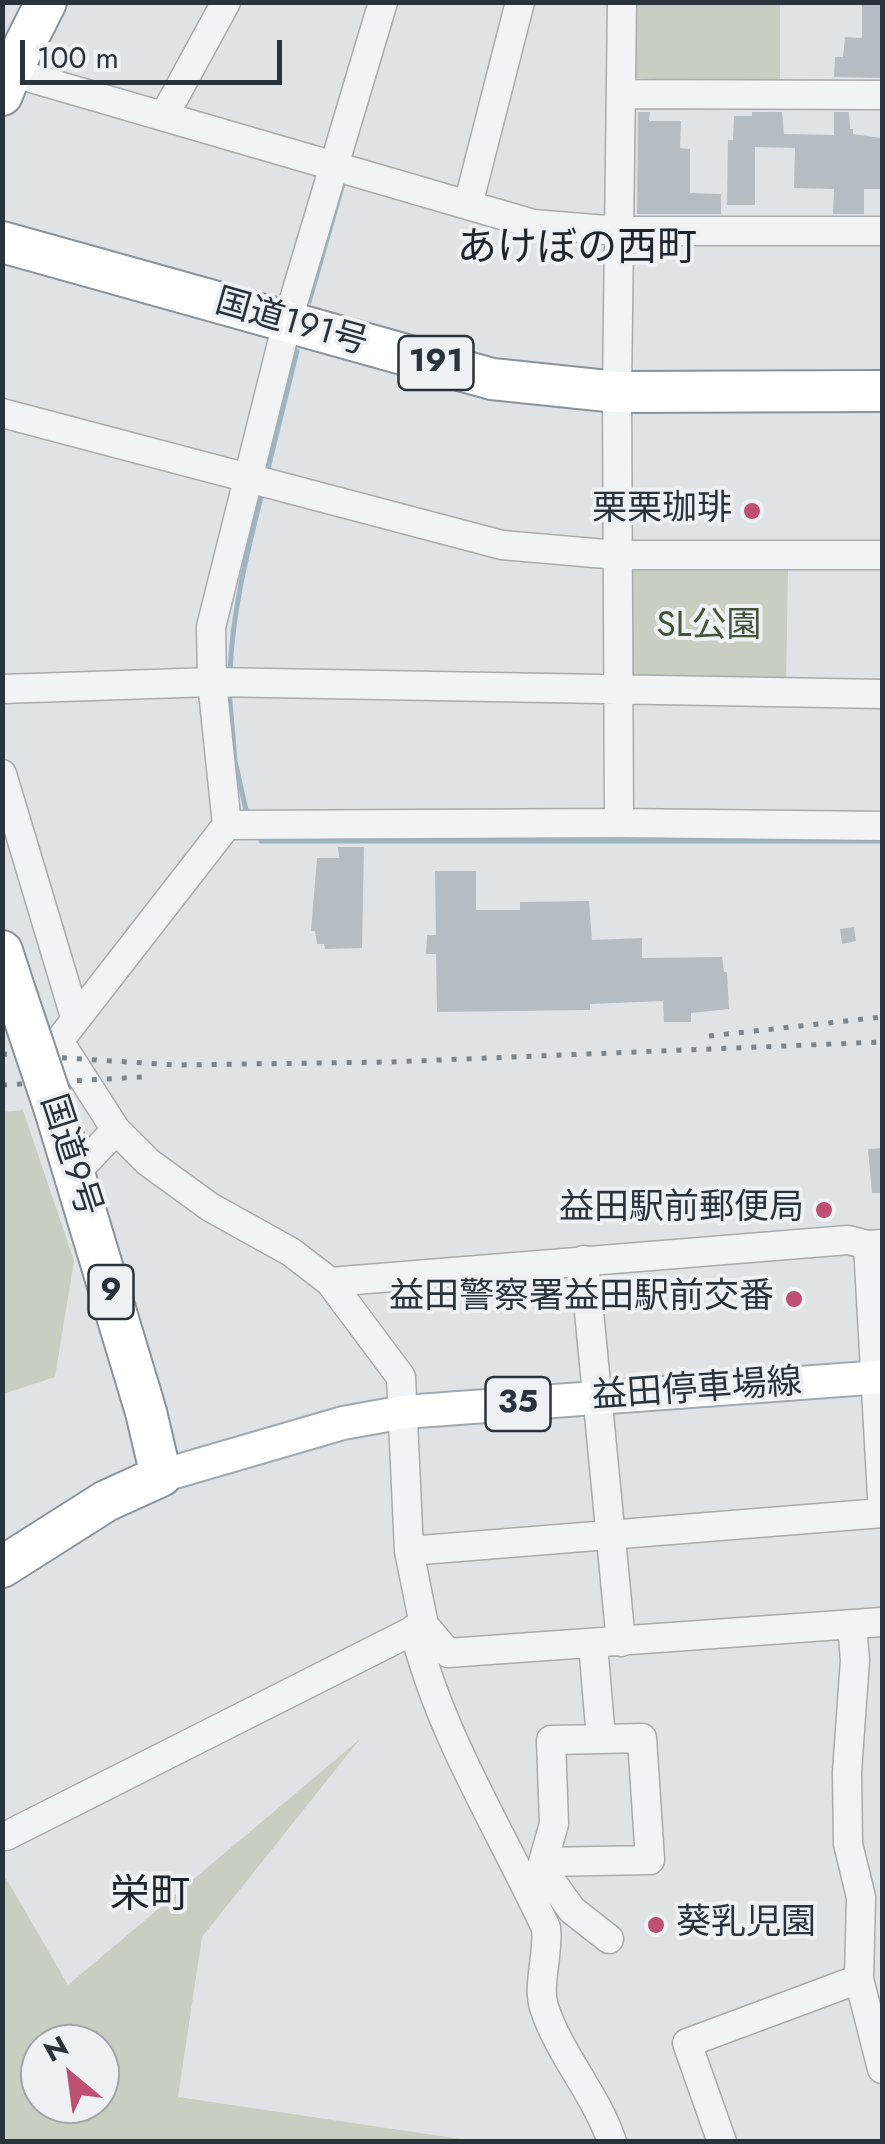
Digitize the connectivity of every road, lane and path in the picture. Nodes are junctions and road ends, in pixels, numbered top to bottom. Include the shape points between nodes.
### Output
1 (46, 2) edge
2 (226, 2) edge
3 (383, 2) edge
4 (520, 2) edge
5 (622, 2) edge
6 (6, 83) edge
7 (621, 94) junction
8 (882, 95) edge
9 (164, 116) junction
10 (336, 167) junction
11 (468, 205) junction
12 (882, 231) edge
13 (619, 232) junction
14 (2, 242) edge
15 (288, 323) junction
16 (882, 391) edge
17 (617, 392) junction
18 (2, 413) edge
19 (250, 480) junction
20 (617, 555) junction
21 (882, 556) edge
22 (212, 682) junction
23 (618, 688) junction
24 (2, 689) edge
25 (882, 694) edge
26 (2, 774) edge
27 (619, 823) junction
28 (227, 825) junction
29 (882, 826) edge
30 (2, 951) edge
31 (9, 1010) edge
32 (75, 1017) junction
33 (59, 1041) junction
34 (116, 1130) junction
35 (75, 1173) junction
36 (875, 1245) edge
37 (584, 1260) junction
38 (330, 1282) junction
39 (878, 1377) edge
40 (598, 1399) junction
41 (404, 1412) junction
42 (161, 1476) junction
43 (882, 1497) edge
44 (882, 1513) edge
45 (611, 1535) junction
46 (409, 1551) junction
47 (2, 1566) edge
48 (882, 1622) edge
49 (852, 1626) junction
50 (419, 1627) junction
51 (607, 1643) junction
52 (601, 1739) junction
53 (6, 1836) dead end
54 (544, 1862) junction
55 (609, 1939) dead end
56 (860, 1979) junction
57 (882, 2070) edge
58 (612, 2142) edge
59 (722, 2142) edge

1 - 6 highway
2 - 9 street
3 - 10 street
4 - 11 street
5 - 7 street
6 - 9 street
7 - 8 street
7 - 13 street
9 - 10 street
10 - 11 street
10 - 15 street
11 - 13 street via 533,224
12 - 13 street
13 - 17 street
14 - 15 highway, 国道191号 / 191
15 - 17 highway, 国道191号 / 191 via 492,379
15 - 19 street
16 - 17 highway, 国道191号 / 191
17 - 20 street
18 - 19 street
19 - 20 street via 502,545
19 - 22 street via 211,627
20 - 21 street
20 - 23 street
22 - 23 street
22 - 24 street
22 - 28 street
23 - 25 street
23 - 27 street
26 - 32 street
27 - 28 street
27 - 29 street
28 - 32 street
30 - 31 highway, 国道9号 / 9
31 - 33 street
31 - 35 highway, 国道9号 / 9, bridge via 55,1110
32 - 33 street
33 - 34 street
34 - 35 street
34 - 38 street via 210,1207
35 - 42 highway, 国道9号 / 9
36 - 37 street via 848,1240
36 - 39 street
37 - 38 street
37 - 40 street
38 - 41 street via 401,1378
39 - 40 main road, 益田停車場線 / 35
39 - 43 street
40 - 41 main road, 益田停車場線 / 35
40 - 45 street
41 - 42 main road, 益田停車場線 / 35
41 - 46 street
42 - 47 highway via 106,1501
44 - 45 street
45 - 46 street
45 - 51 street
46 - 50 street
48 - 49 street
49 - 51 street
49 - 56 street via 848,1844 862,1898
50 - 51 street via 448,1653
50 - 53 street
50 - 58 street via 426,1675 450,1732 546,1928 543,2004
51 - 52 street
52 - 54 street via 551,1740 554,1824
52 - 54 street via 642,1738 650,1860
54 - 55 street via 572,1910
56 - 57 street
56 - 59 street via 687,2043

